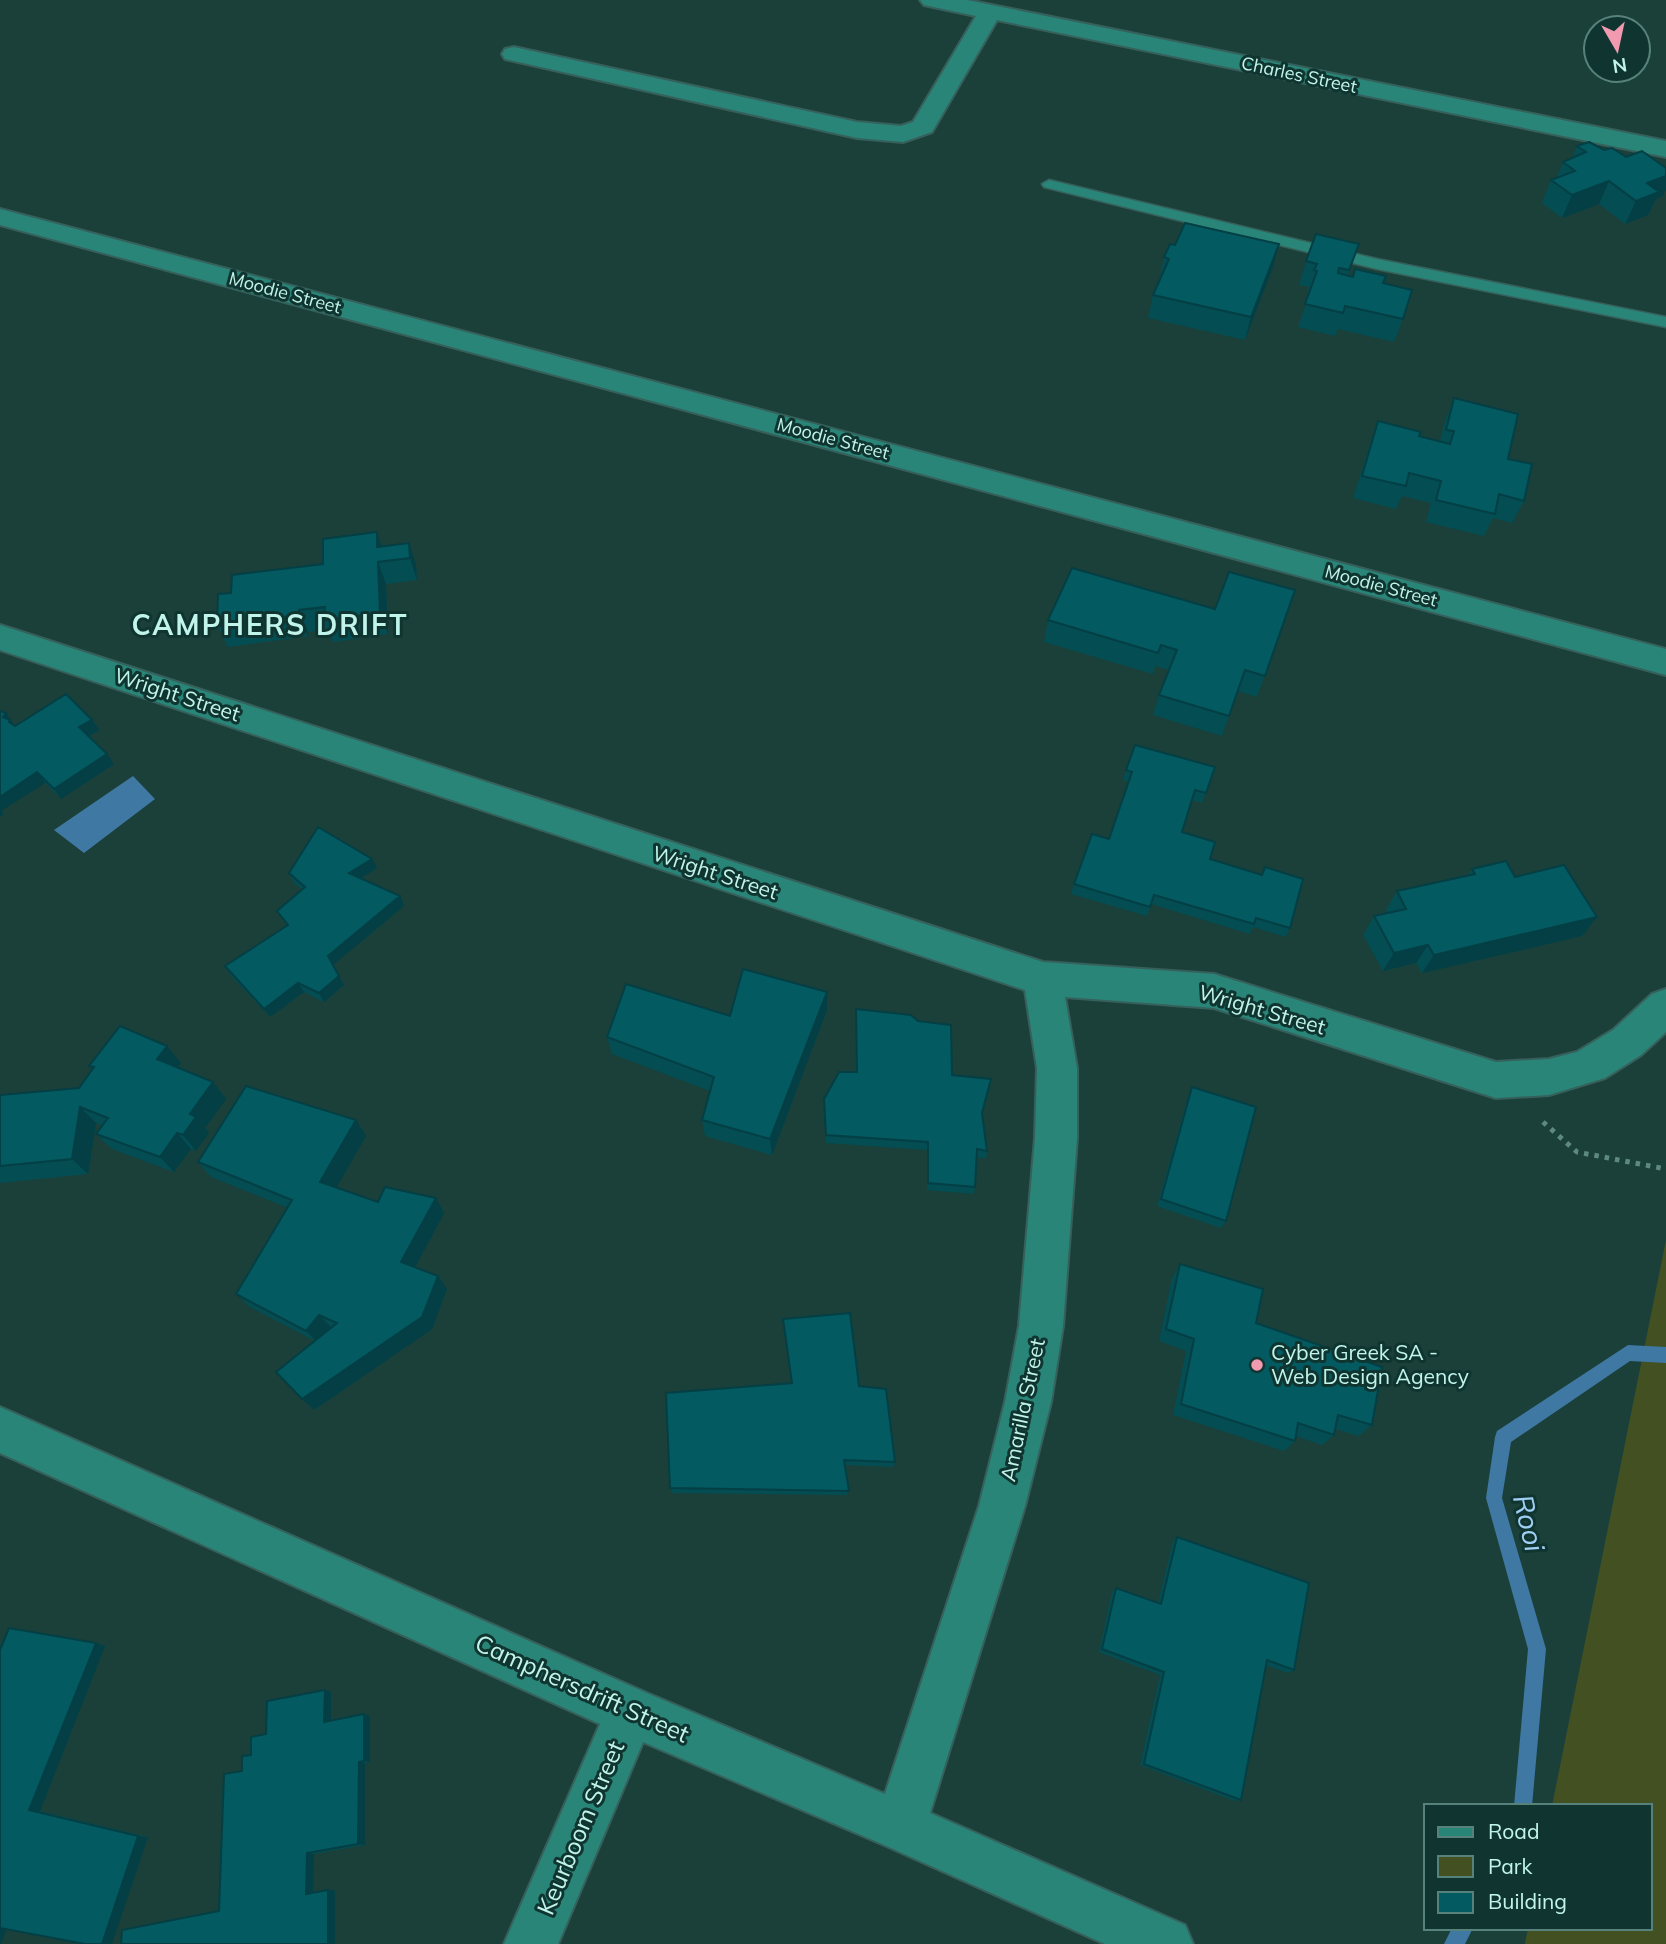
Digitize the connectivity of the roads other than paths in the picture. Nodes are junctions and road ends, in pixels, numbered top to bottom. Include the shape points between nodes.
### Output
1 (932, 0) edge
2 (990, 12) junction
3 (514, 54) dead end
4 (1666, 149) edge
5 (1049, 184) dead end
6 (0, 217) edge
7 (1666, 322) edge
8 (0, 637) edge
9 (1666, 662) edge
10 (1042, 979) junction
11 (1666, 1006) edge
12 (0, 1430) edge
13 (632, 1712) junction
14 (900, 1826) junction
15 (531, 1944) edge
16 (1166, 1944) edge

1 - 2 street, Charles Street
2 - 3 street via 923,127 903,134 857,130
2 - 4 street, Charles Street
5 - 7 lane via 1377,264
6 - 9 street, Moodie Street
8 - 10 street, Wright Street
10 - 11 street, Wright Street via 1214,992 1496,1080 1532,1081 1581,1071 1610,1057
10 - 14 street, Amarilla Street via 1057,1068 1056,1139 1028,1402 1002,1506
12 - 13 street, Camphersdrift Street
13 - 14 street, Camphersdrift Street
13 - 15 street, Keurboom Street
14 - 16 street, Camphersdrift Street

